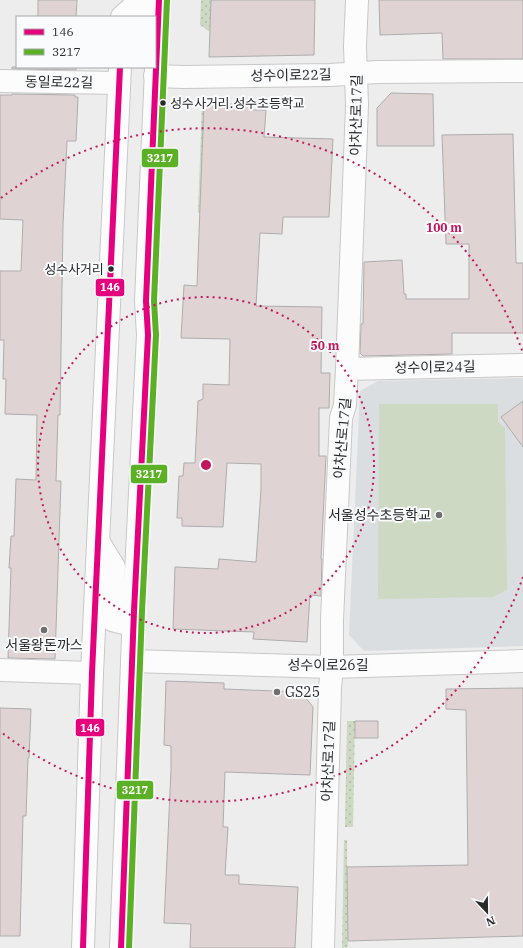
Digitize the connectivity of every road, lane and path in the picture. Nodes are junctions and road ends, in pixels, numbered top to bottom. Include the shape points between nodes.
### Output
1 (122, 0) edge
2 (159, 0) edge
3 (356, 0) edge
4 (122, 16) edge
5 (123, 16) edge
6 (144, 16) edge
7 (156, 64) edge
8 (156, 68) edge
9 (356, 72) junction
10 (523, 72) edge
11 (119, 75) edge
12 (0, 81) edge
13 (523, 365) edge
14 (347, 369) junction
15 (98, 541) junction
16 (134, 611) junction
17 (132, 661) junction
18 (523, 661) edge
19 (332, 667) junction
20 (0, 670) edge
21 (92, 673) junction
22 (83, 948) edge
23 (121, 948) edge
24 (323, 948) edge

1 - 4 street
2 - 7 street
3 - 9 street, 아차산로17길
5 - 6 street via 133,7 144,9
7 - 9 street, 성수이로22길 via 183,78 330,75
8 - 16 street via 146,301 148,335
9 - 10 street, 성수이로22길
9 - 14 street, 아차산로17길
11 - 12 street, 동일로22길
11 - 15 street
13 - 14 street, 성수이로24길
14 - 19 street, 아차산로17길 via 345,405 340,418
15 - 16 street via 114,567 112,620 124,623
15 - 21 street
16 - 17 street
17 - 19 street, 성수이로26길
17 - 23 street
18 - 19 street, 성수이로26길
19 - 24 street, 아차산로17길
20 - 21 street
21 - 22 street

